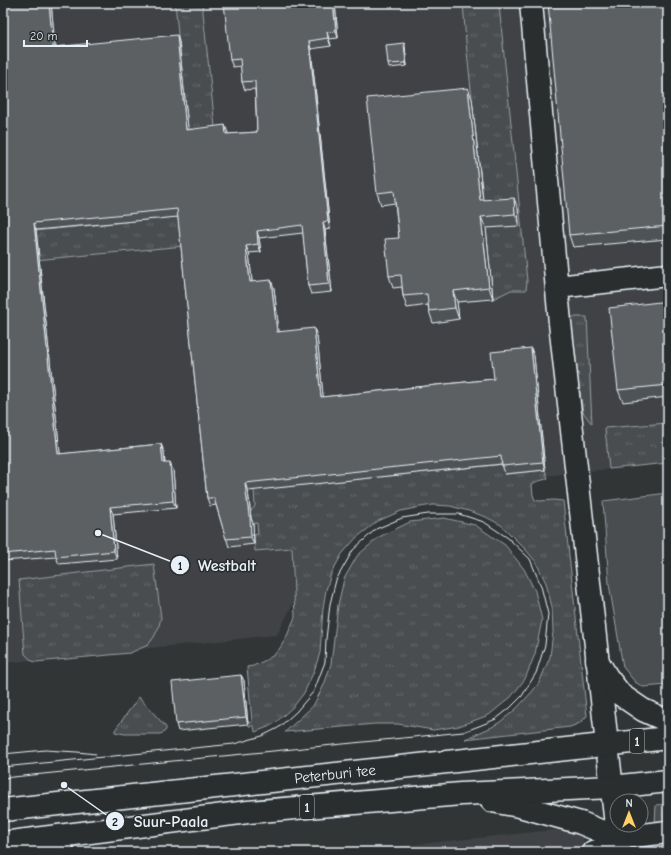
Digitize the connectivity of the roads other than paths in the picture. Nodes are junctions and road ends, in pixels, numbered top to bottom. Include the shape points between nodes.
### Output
1 (531, 3) edge
2 (668, 275) edge
3 (557, 287) junction
4 (597, 660) junction
5 (668, 719) edge
6 (668, 738) edge
7 (606, 745) junction
8 (668, 781) edge
9 (612, 787) junction
10 (461, 794) junction
11 (3, 810) edge
12 (668, 832) edge
13 (4, 846) edge
14 (618, 846) edge
15 (63, 852) edge
16 (594, 852) edge

1 - 3 main road
2 - 3 main road
3 - 4 main road
4 - 5 main road via 606,677 622,695 643,710
4 - 7 main road
6 - 7 main road, Peterburi tee / 1
7 - 9 main road
7 - 11 main road, Peterburi tee / 1
8 - 9 main road, Peterburi tee / 1
9 - 10 main road, Peterburi tee / 1
9 - 14 main road
10 - 13 main road, Peterburi tee / 1 via 248,812
10 - 14 main road via 581,823
12 - 14 main road
13 - 15 main road via 59,849
14 - 16 main road

